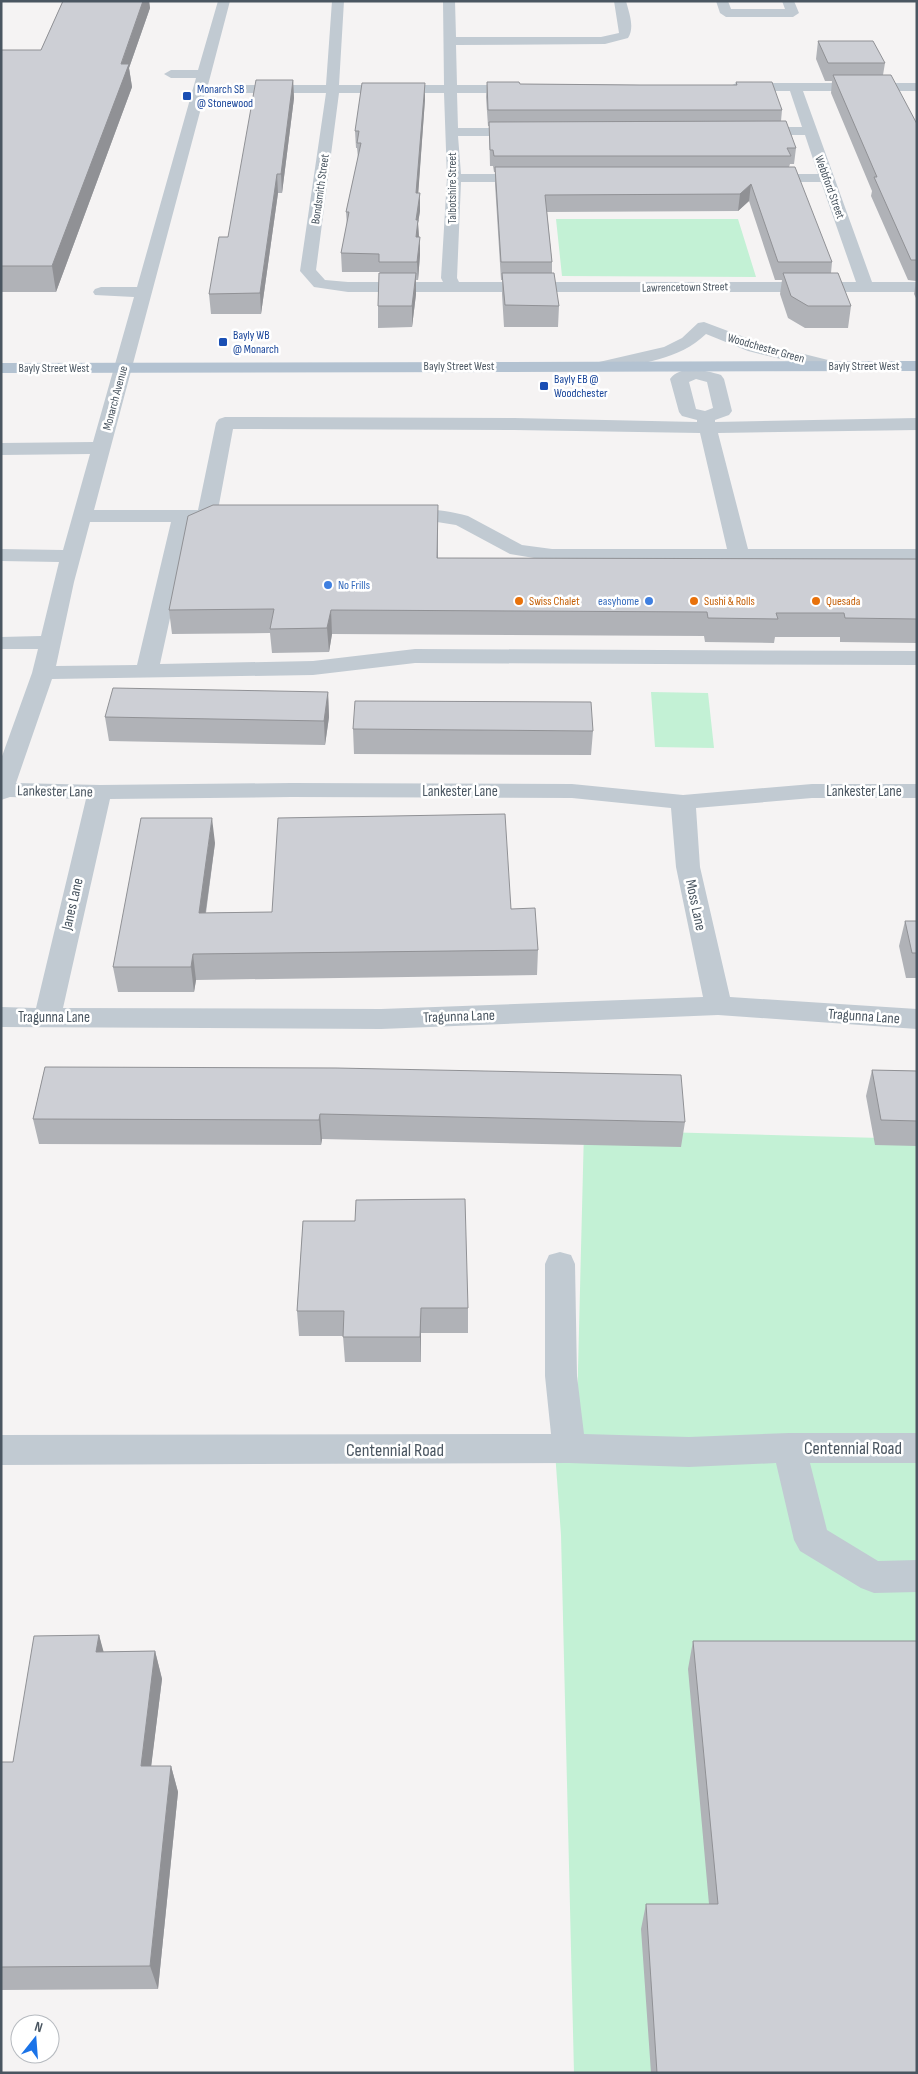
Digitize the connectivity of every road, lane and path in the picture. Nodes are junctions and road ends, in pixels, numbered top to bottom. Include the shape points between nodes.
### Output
1 (224, 1) edge
2 (338, 1) edge
3 (449, 1) edge
4 (620, 1) edge
5 (722, 1) edge
6 (788, 1) edge
7 (450, 41) junction
8 (172, 74) dead end
9 (205, 74) junction
10 (726, 87) edge
11 (795, 87) junction
12 (539, 88) edge
13 (200, 89) junction
14 (333, 89) junction
15 (450, 89) junction
16 (915, 90) edge
17 (739, 131) edge
18 (809, 131) junction
19 (451, 132) junction
20 (543, 132) edge
21 (454, 178) junction
22 (549, 178) edge
23 (751, 178) edge
24 (827, 178) junction
25 (865, 286) junction
26 (453, 287) junction
27 (696, 287) junction
28 (917, 287) edge
29 (101, 292) dead end
30 (144, 292) junction
31 (701, 315) junction
32 (605, 366) junction
33 (830, 366) junction
34 (917, 366) edge
35 (123, 367) junction
36 (1, 368) edge
37 (694, 370) junction
38 (706, 422) junction
39 (917, 424) edge
40 (1, 448) edge
41 (101, 448) junction
42 (82, 516) junction
43 (182, 516) junction
44 (207, 516) junction
45 (243, 516) edge
46 (382, 516) edge
47 (1, 555) edge
48 (739, 555) junction
49 (917, 555) edge
50 (71, 556) junction
51 (50, 642) junction
52 (1, 643) edge
53 (917, 658) edge
54 (147, 670) junction
55 (43, 673) junction
56 (2, 791) edge
57 (917, 791) edge
58 (100, 792) junction
59 (683, 802) junction
60 (718, 1006) junction
61 (1, 1017) edge
62 (46, 1017) junction
63 (917, 1019) edge
64 (560, 1264) dead end
65 (570, 1448) junction
66 (789, 1448) junction
67 (917, 1448) edge
68 (1, 1450) edge
69 (917, 1576) edge

1 - 9 street, Monarch Avenue
2 - 14 street
3 - 7 street, Talbotshire Street
4 - 7 street via 626,30 624,36 614,39
5 - 6 street via 726,13 793,13
7 - 15 street, Talbotshire Street
8 - 9 street
9 - 13 street, Monarch Avenue
10 - 11 street
11 - 16 street
11 - 18 street, Webbford Street
12 - 15 street
13 - 14 street
13 - 30 street, Monarch Avenue
14 - 15 street
14 - 26 street, Bondsmith Street via 308,271 319,291 348,287
15 - 19 street, Talbotshire Street
17 - 18 street
18 - 24 street, Webbford Street
19 - 20 street
19 - 21 street, Talbotshire Street
21 - 22 street
21 - 26 street, Talbotshire Street via 449,278
23 - 24 street
24 - 25 street, Webbford Street
25 - 27 street, Lawrencetown Street
25 - 28 street, Lawrencetown Street
26 - 27 street, Lawrencetown Street
27 - 31 street
29 - 30 street
30 - 35 street, Monarch Avenue
31 - 32 street via 688,342 670,351
31 - 33 street, Woodchester Green via 754,347
32 - 35 main road, Bayly Street West
32 - 37 main road, Bayly Street West
33 - 34 main road, Bayly Street West
33 - 37 main road, Bayly Street West
35 - 36 main road, Bayly Street West
35 - 41 street, Monarch Avenue
37 - 38 street via 679,380 688,412
37 - 38 street via 715,379 723,411
38 - 39 street
38 - 44 street via 225,423
38 - 48 street
40 - 41 street
41 - 42 street, Monarch Avenue
42 - 43 street
42 - 50 street, Monarch Avenue
43 - 44 street
43 - 54 street
44 - 45 street
46 - 48 street via 437,516 461,520 517,550 552,555
47 - 50 street
48 - 49 street
50 - 51 street, Monarch Avenue
51 - 52 street
51 - 55 street, Monarch Avenue
53 - 54 street via 415,656 313,668
54 - 55 street
55 - 56 street, Monarch Avenue
56 - 58 street, Lankester Lane
57 - 59 street, Lankester Lane via 812,792
58 - 59 street, Lankester Lane via 572,791
58 - 62 street, Janes Lane
59 - 60 street, Moss Lane via 688,867
60 - 62 street, Tragunna Lane via 381,1019
60 - 63 street, Tragunna Lane
61 - 62 street, Tragunna Lane
64 - 65 street via 562,1376
65 - 66 street, Centennial Road via 689,1452
65 - 68 street, Centennial Road
66 - 67 street, Centennial Road
66 - 69 street, Centennial Road via 812,1540 874,1577

